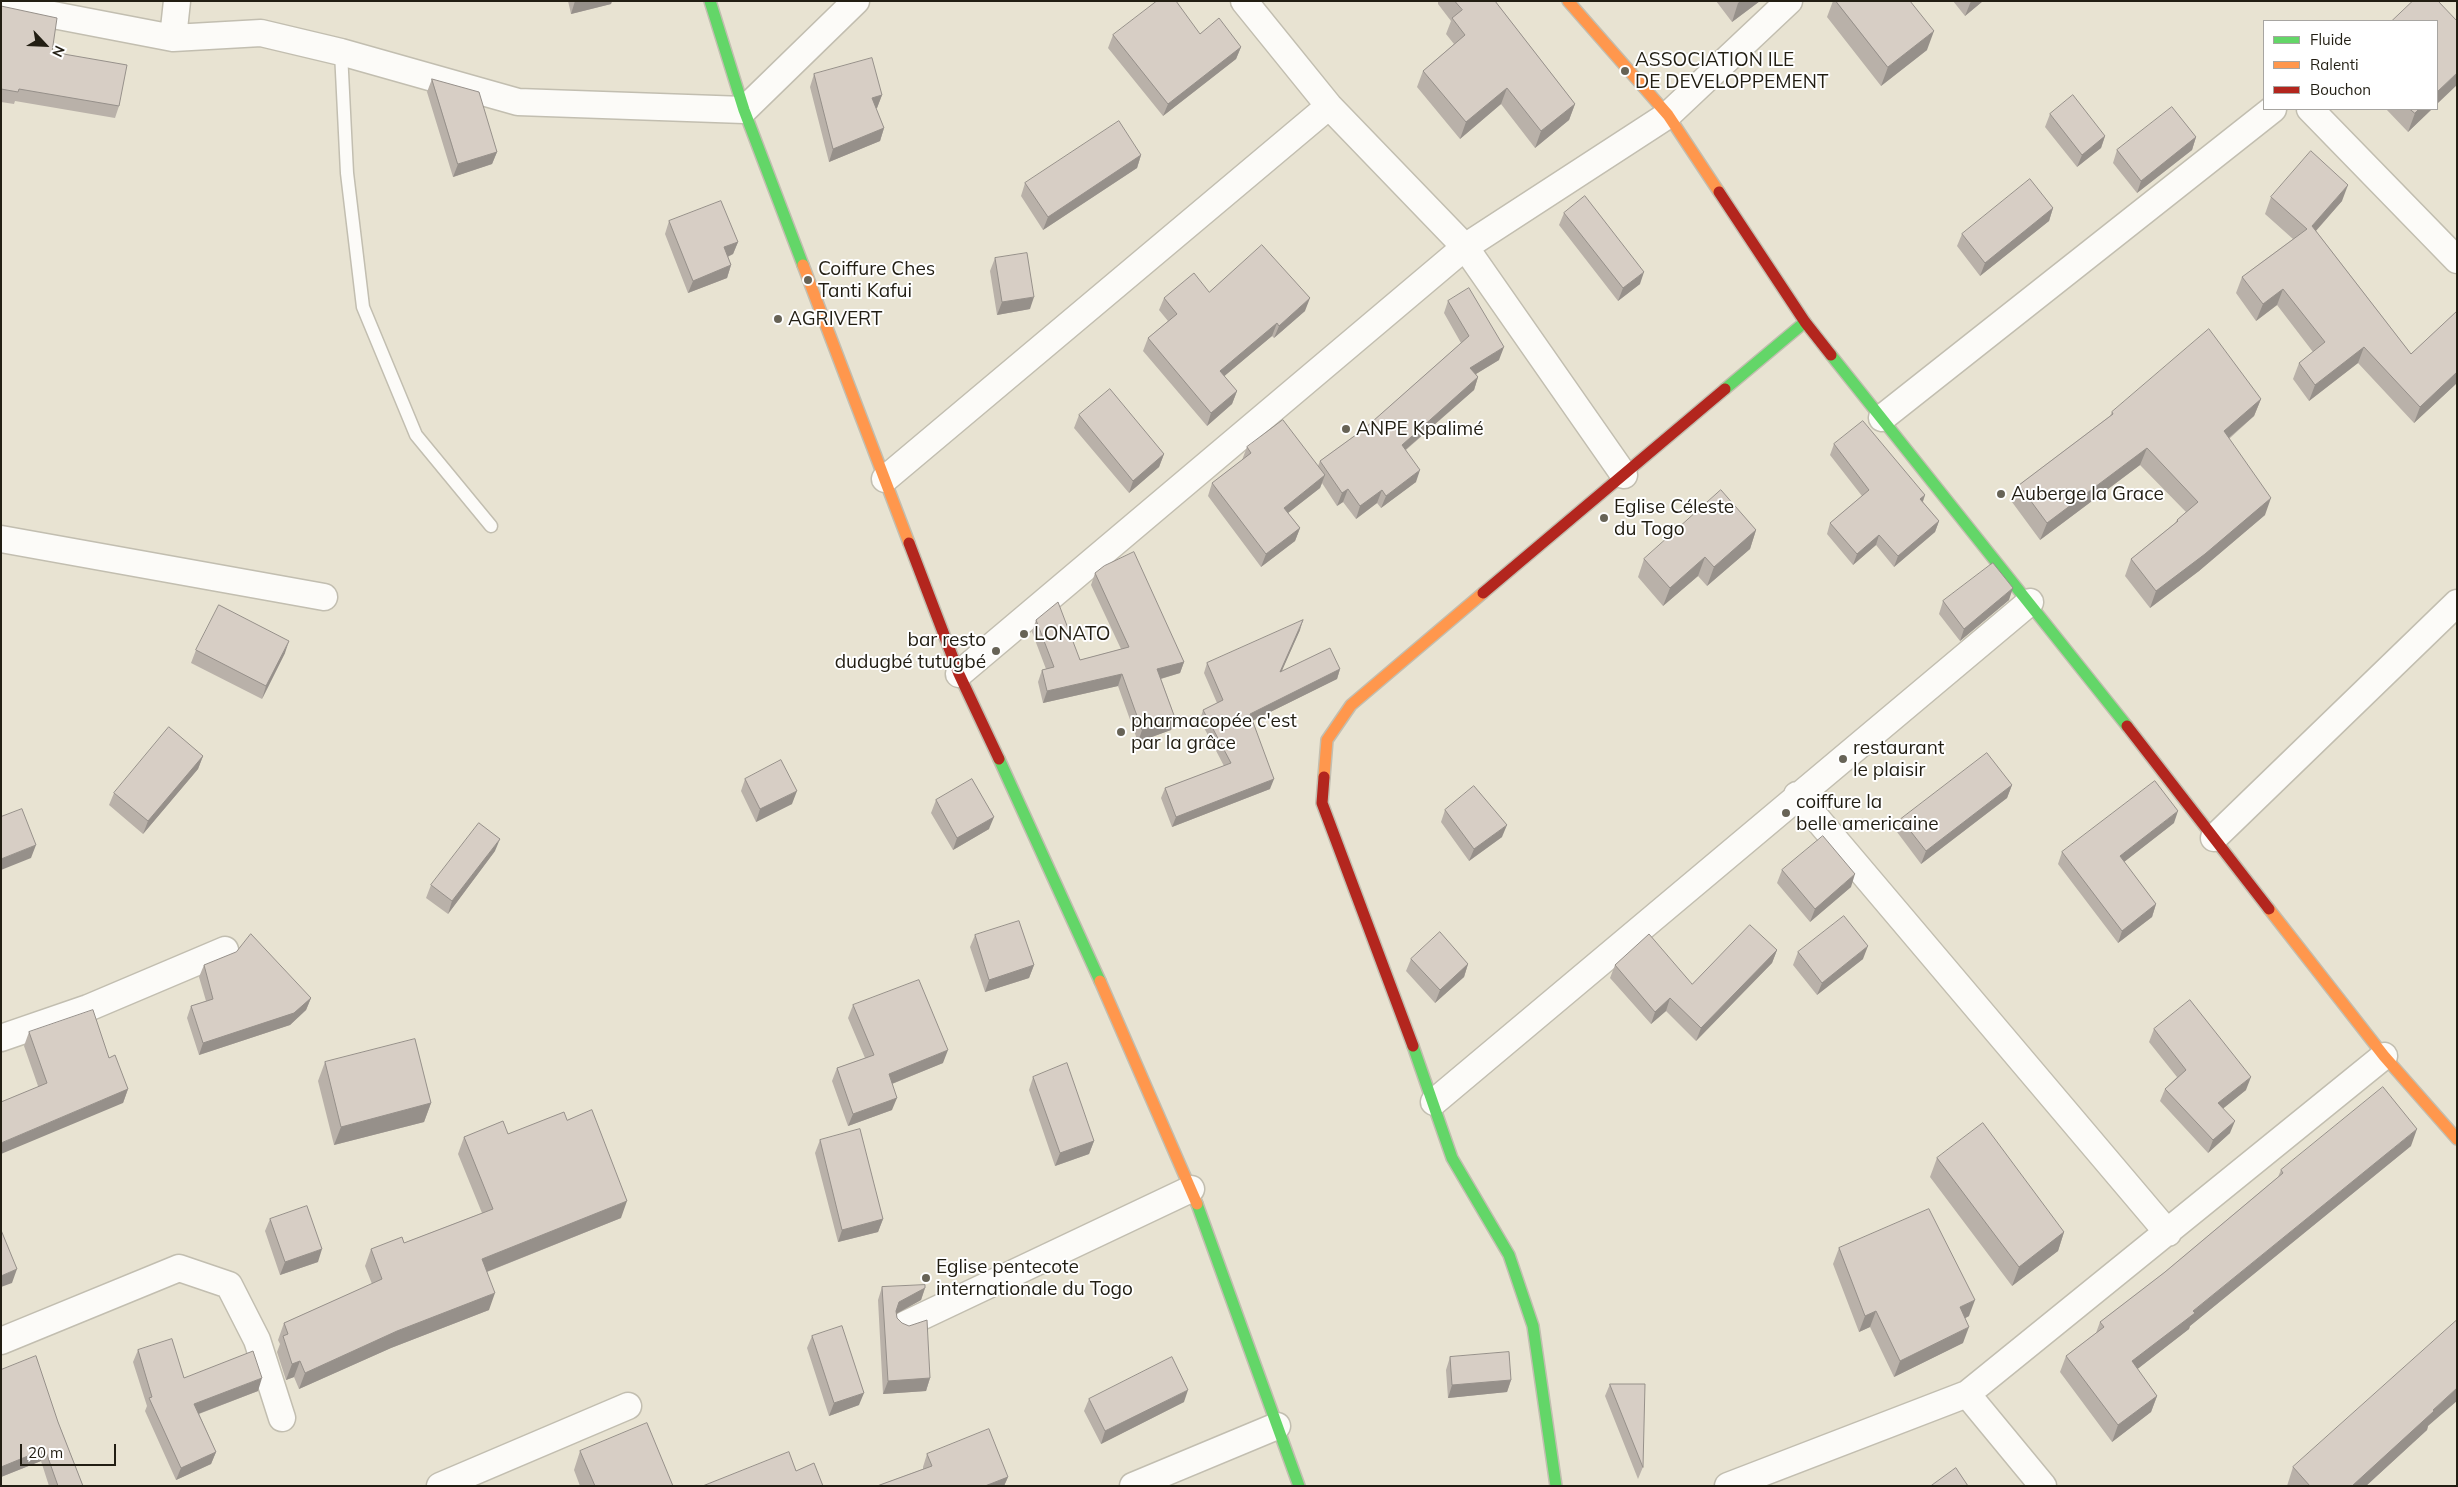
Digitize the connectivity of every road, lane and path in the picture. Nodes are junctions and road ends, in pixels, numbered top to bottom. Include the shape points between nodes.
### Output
1 (177, 1) edge
2 (710, 1) edge
3 (856, 1) edge
4 (1244, 1) edge
5 (1568, 1) edge
6 (1789, 1) edge
7 (1, 5) edge
8 (173, 38) junction
9 (341, 52) junction
10 (1328, 106) junction
11 (744, 110) junction
12 (2272, 110) edge
13 (2311, 110) edge
14 (1668, 115) junction
15 (1465, 248) junction
16 (2457, 260) edge
17 (1805, 322) junction
18 (1882, 418) junction
19 (1624, 474) junction
20 (885, 479) junction
21 (491, 526) dead end
22 (1, 539) edge
23 (324, 597) dead end
24 (2030, 602) junction
25 (2457, 603) edge
26 (959, 674) junction
27 (1797, 795) junction
28 (2214, 838) junction
29 (226, 950) dead end
30 (1, 1038) edge
31 (2384, 1056) junction
32 (1434, 1102) junction
33 (2457, 1139) edge
34 (1191, 1189) junction
35 (2168, 1233) junction
36 (906, 1324) edge
37 (1, 1341) edge
38 (1967, 1394) junction
39 (628, 1406) dead end
40 (282, 1418) dead end
41 (1277, 1426) junction
42 (440, 1486) edge
43 (1133, 1486) edge
44 (1299, 1486) edge
45 (1556, 1486) edge
46 (1728, 1486) edge
47 (2043, 1486) edge

1 - 8 street
2 - 11 street
3 - 11 street
4 - 10 street
5 - 14 street
6 - 14 street
7 - 8 street
8 - 9 street via 261,34
9 - 11 street via 518,102
9 - 21 lane via 347,173 363,306 416,435
10 - 15 street
10 - 20 street
11 - 20 street
12 - 18 street
13 - 16 street
14 - 15 street
14 - 17 street
15 - 19 street
15 - 26 street
17 - 18 street
17 - 19 street
18 - 24 street
19 - 32 street via 1351,705 1327,740 1322,803
20 - 26 street
22 - 23 street
24 - 27 street
24 - 28 street
25 - 28 street
26 - 34 street via 1061,892
27 - 32 street
27 - 35 street
28 - 31 street
29 - 30 street via 88,1008
31 - 33 street
31 - 35 street
32 - 45 street via 1452,1158 1509,1255 1533,1326
34 - 36 street
34 - 41 street
35 - 38 street
37 - 40 street via 179,1268 229,1285 257,1340
38 - 46 street
38 - 47 street
39 - 42 street
41 - 43 street
41 - 44 street

